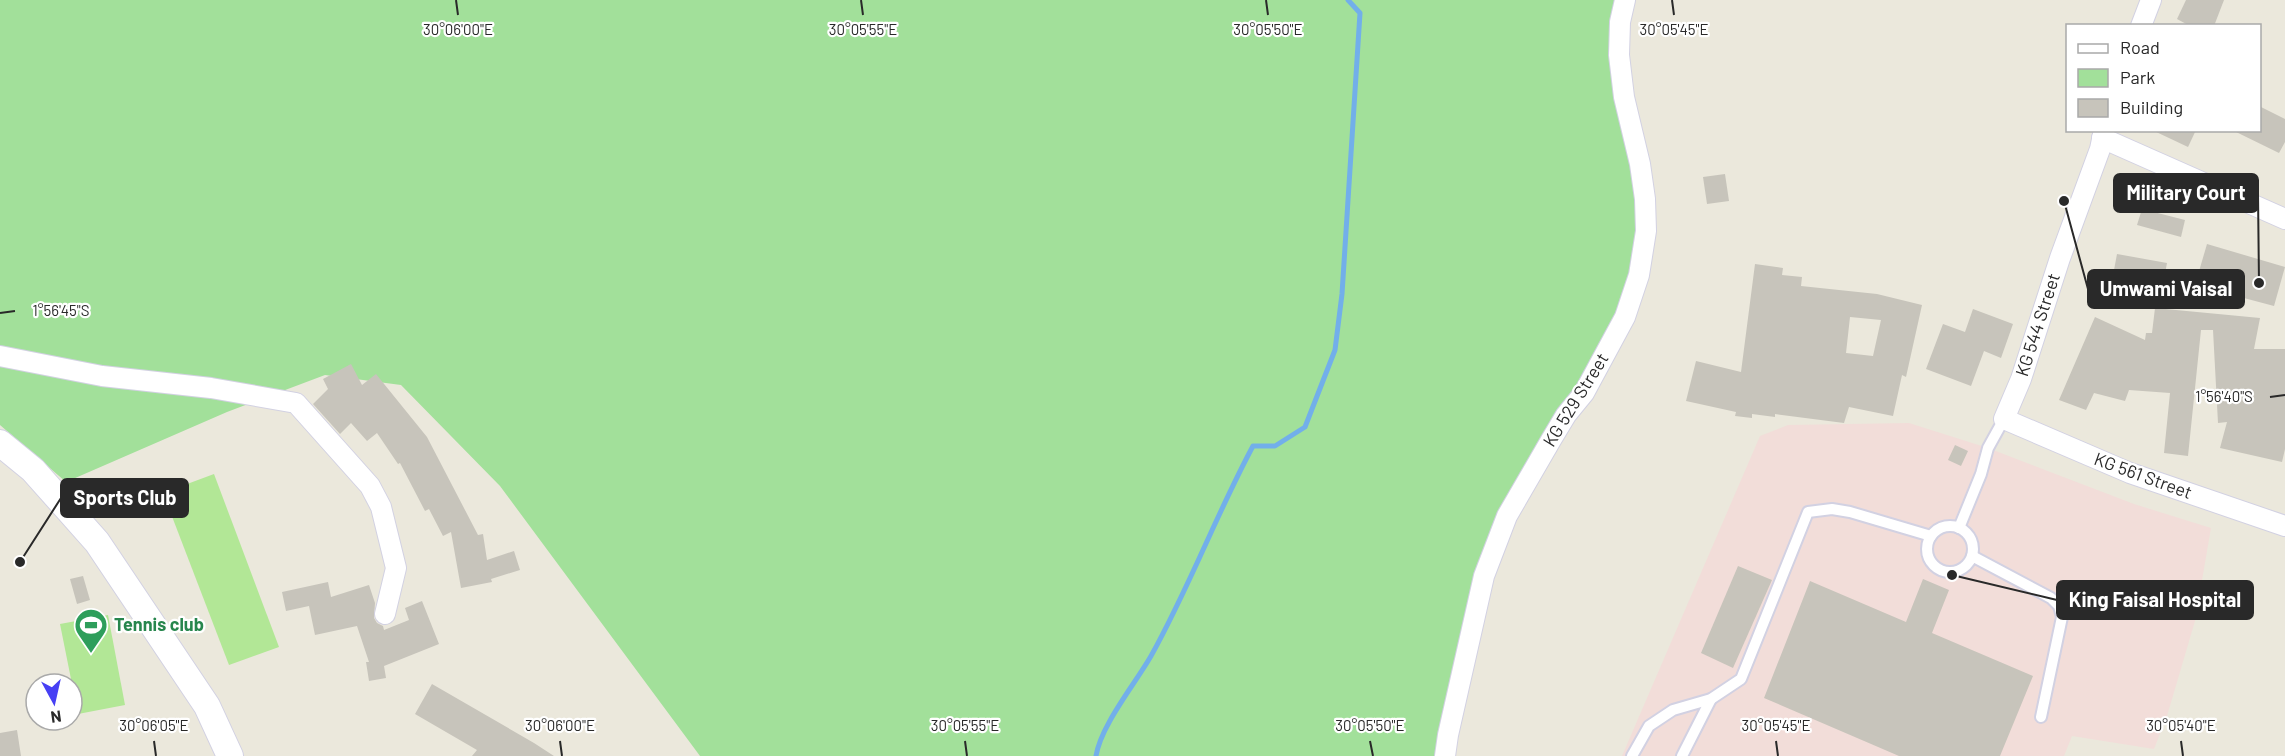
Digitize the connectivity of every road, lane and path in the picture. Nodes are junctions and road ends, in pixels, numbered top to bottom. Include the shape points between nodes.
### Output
1 (1625, 0) edge
2 (2151, 0) edge
3 (2142, 24) edge
4 (2103, 134) edge
5 (2285, 219) edge
6 (0, 356) edge
7 (2004, 419) junction
8 (0, 443) edge
9 (2285, 526) edge
10 (1959, 528) junction
11 (1931, 536) junction
12 (1972, 556) junction
13 (385, 614) dead end
14 (1711, 699) junction
15 (2042, 717) dead end
16 (230, 756) edge
17 (1445, 756) edge
18 (1632, 756) edge
19 (1682, 756) edge

1 - 17 street, KG 529 Street via 1620,22 1620,65 1645,200 1646,231 1639,275 1625,317 1584,393 1561,423 1507,516 1484,576
2 - 3 street
4 - 5 street
4 - 7 street, KG 544 Street
6 - 13 street via 102,376 211,388 296,403 370,486 381,507 396,568
7 - 9 street, KG 561 Street via 2130,473
7 - 10 lane, KG 544 Street via 1988,448
8 - 16 street via 33,470 97,542 207,706
10 - 11 lane via 1943,526
10 - 12 lane via 1973,544
11 - 12 lane via 1927,551 1939,570 1961,570
11 - 14 lane via 1850,512 1832,509 1808,513 1741,679
12 - 15 lane via 2051,598 2058,606 2062,617
14 - 18 lane via 1673,710 1649,726
14 - 19 lane

